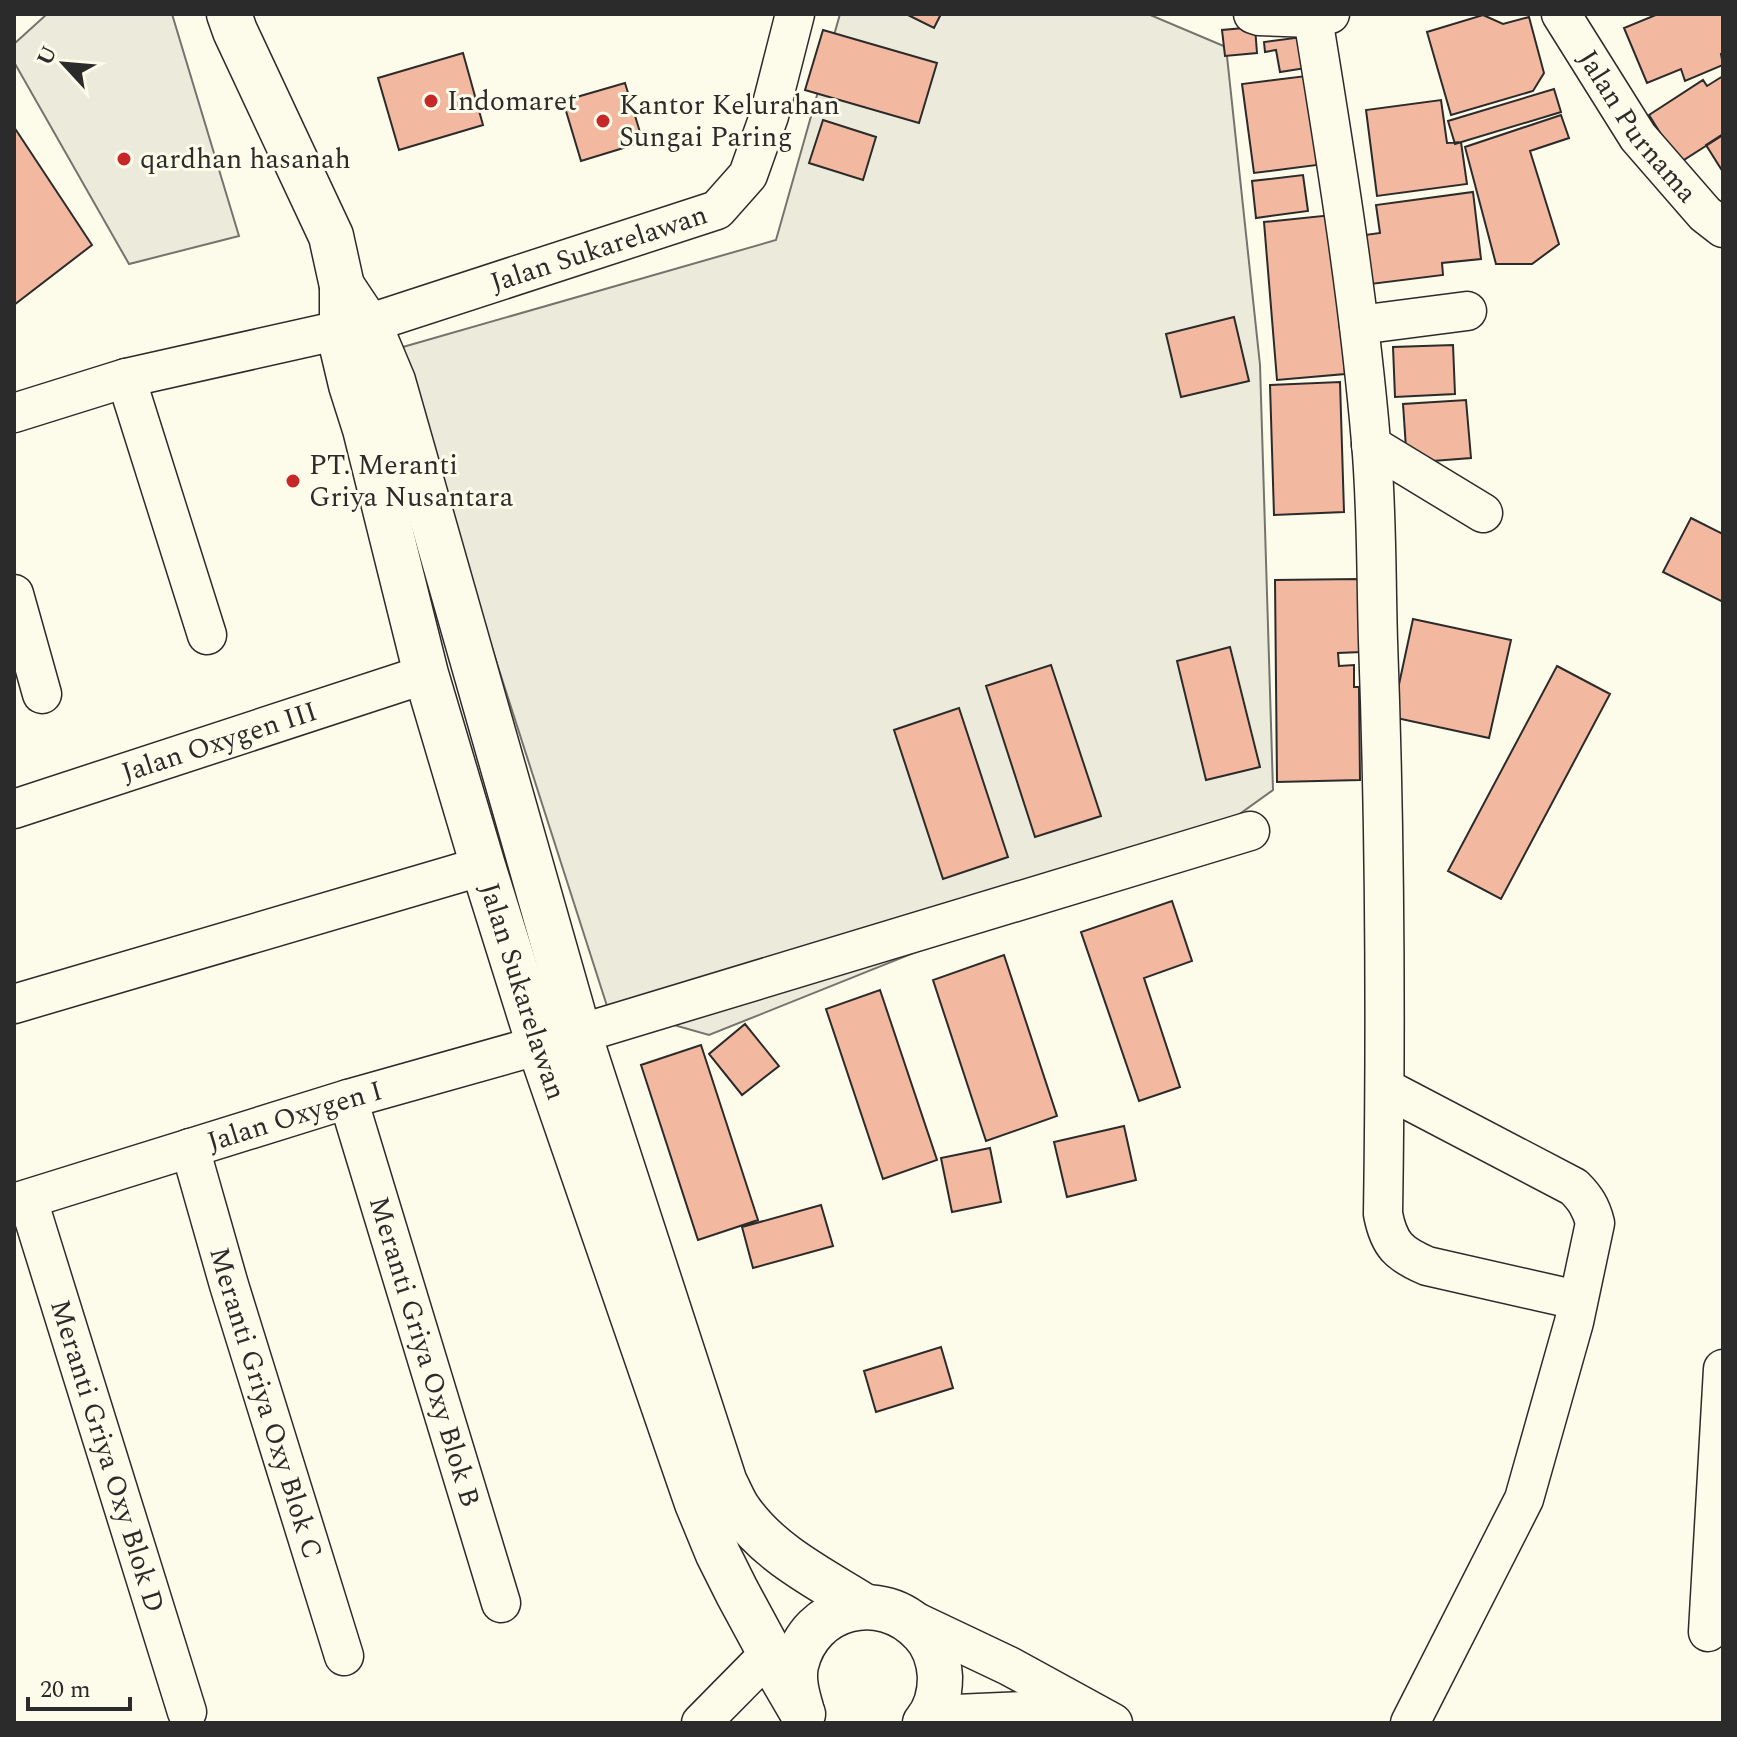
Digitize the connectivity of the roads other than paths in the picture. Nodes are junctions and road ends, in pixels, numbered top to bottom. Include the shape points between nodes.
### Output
1 (229, 14) edge
2 (795, 14) edge
3 (1253, 14) edge
4 (1561, 14) edge
5 (1322, 16) edge
6 (1723, 228) edge
7 (1467, 311) dead end
8 (1359, 325) junction
9 (355, 327) junction
10 (126, 378) junction
11 (14, 413) edge
12 (1371, 445) junction
13 (1483, 513) dead end
14 (14, 594) edge
15 (207, 635) dead end
16 (426, 674) junction
17 (42, 694) dead end
18 (14, 809) edge
19 (1250, 831) dead end
20 (483, 866) junction
21 (14, 1004) edge
22 (559, 1040) junction
23 (1385, 1088) junction
24 (348, 1099) junction
25 (190, 1148) junction
26 (21, 1201) edge
27 (1577, 1300) junction
28 (1723, 1369) edge
29 (501, 1603) dead end
30 (864, 1606) junction
31 (912, 1620) junction
32 (1708, 1632) dead end
33 (770, 1653) junction
34 (344, 1656) dead end
35 (187, 1712) dead end
36 (806, 1718) edge
37 (1103, 1718) edge
38 (929, 1719) edge
39 (701, 1723) edge
40 (1410, 1723) edge

1 - 9 main road, Jalan Sukarelawan via 331,236
2 - 9 street, Jalan Sukarelawan via 748,175 717,210
3 - 5 street
4 - 6 street, Jalan Purnama via 1638,137
5 - 8 street
7 - 8 street
8 - 12 street
9 - 10 street
9 - 16 main road, Jalan Sukarelawan via 342,347
9 - 22 main road, Jalan Sukarelawan via 372,331 393,381
10 - 11 street
10 - 15 street
12 - 13 street
12 - 23 street via 1384,803
14 - 17 street
16 - 18 street, Jalan Oxygen III
16 - 20 main road, Jalan Sukarelawan
19 - 22 street, Jalan Oxygen I
20 - 21 street
20 - 22 main road, Jalan Sukarelawan
22 - 24 street, Jalan Oxygen I
22 - 30 main road, Jalan Sukarelawan via 725,1483 759,1534
22 - 33 main road, Jalan Sukarelawan via 697,1503
23 - 27 street via 1574,1187 1585,1198 1595,1223
23 - 27 street via 1383,1214 1395,1247 1427,1266
24 - 25 street, Jalan Oxygen I
24 - 29 street, Meranti Griya Oxy Blok B
25 - 26 street, Jalan Oxygen I
25 - 34 street, Meranti Griya Oxy Blok C
26 - 35 street, Meranti Griya Oxy Blok D
27 - 40 street via 1524,1499
28 - 32 street
30 - 31 main road
30 - 36 main road via 841,1611 820,1624 805,1643 796,1666 796,1691
31 - 37 street
31 - 38 main road via 929,1640 939,1664 940,1690
33 - 36 main road, Jalan Sukarelawan
33 - 39 street
37 - 38 street via 1027,1711

